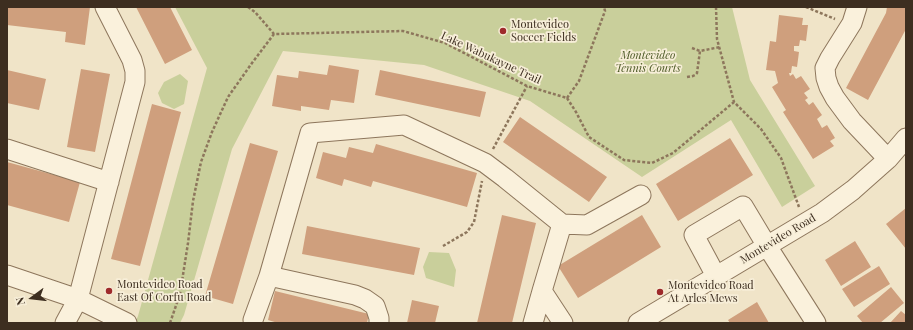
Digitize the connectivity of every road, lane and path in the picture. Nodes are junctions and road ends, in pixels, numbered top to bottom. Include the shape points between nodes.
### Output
1 (105, 7) edge
2 (248, 7) edge
3 (604, 7) edge
4 (716, 7) edge
5 (806, 7) edge
6 (857, 7) edge
7 (850, 26) junction
8 (274, 34) junction
9 (692, 48) dead end
10 (720, 48) junction
11 (700, 51) junction
12 (687, 77) dead end
13 (567, 98) junction
14 (734, 102) junction
15 (906, 138) edge
16 (7, 149) edge
17 (888, 159) junction
18 (109, 182) junction
19 (641, 195) dead end
20 (805, 223) junction
21 (562, 224) junction
22 (766, 246) junction
23 (7, 275) edge
24 (269, 276) junction
25 (716, 276) junction
26 (542, 291) junction
27 (78, 299) junction
28 (253, 320) dead end
29 (65, 323) edge
30 (127, 323) edge
31 (170, 323) edge
32 (379, 323) edge
33 (533, 323) edge
34 (563, 323) edge
35 (638, 323) edge
36 (816, 323) edge

1 - 18 street via 132,60 136,77
2 - 8 path
3 - 13 path via 605,11 579,81
4 - 10 path via 717,39
5 - 7 path
6 - 7 street
7 - 17 street via 830,58 826,78 835,98 852,121
8 - 13 path, Lake Wabukayne Trail via 403,31 445,43 527,86
8 - 31 path via 228,97 201,162 180,294
9 - 11 path
10 - 11 path
10 - 14 path
11 - 12 path via 697,73
13 - 14 path via 589,137 624,160 652,163 673,153
14 - 20 path via 761,129 780,158
15 - 17 street, Montevideo Road
16 - 18 street
17 - 20 street, Montevideo Road via 853,190
18 - 27 street
19 - 21 street via 587,225
20 - 22 street, Montevideo Road
21 - 24 street via 485,163 404,125 310,133
21 - 26 street
22 - 25 street, Montevideo Road
22 - 25 street via 743,206 694,235
22 - 36 street
23 - 27 street
24 - 28 street
24 - 32 street via 355,294 375,306
25 - 35 street, Montevideo Road
26 - 33 street
26 - 34 street
27 - 29 street
27 - 30 street

